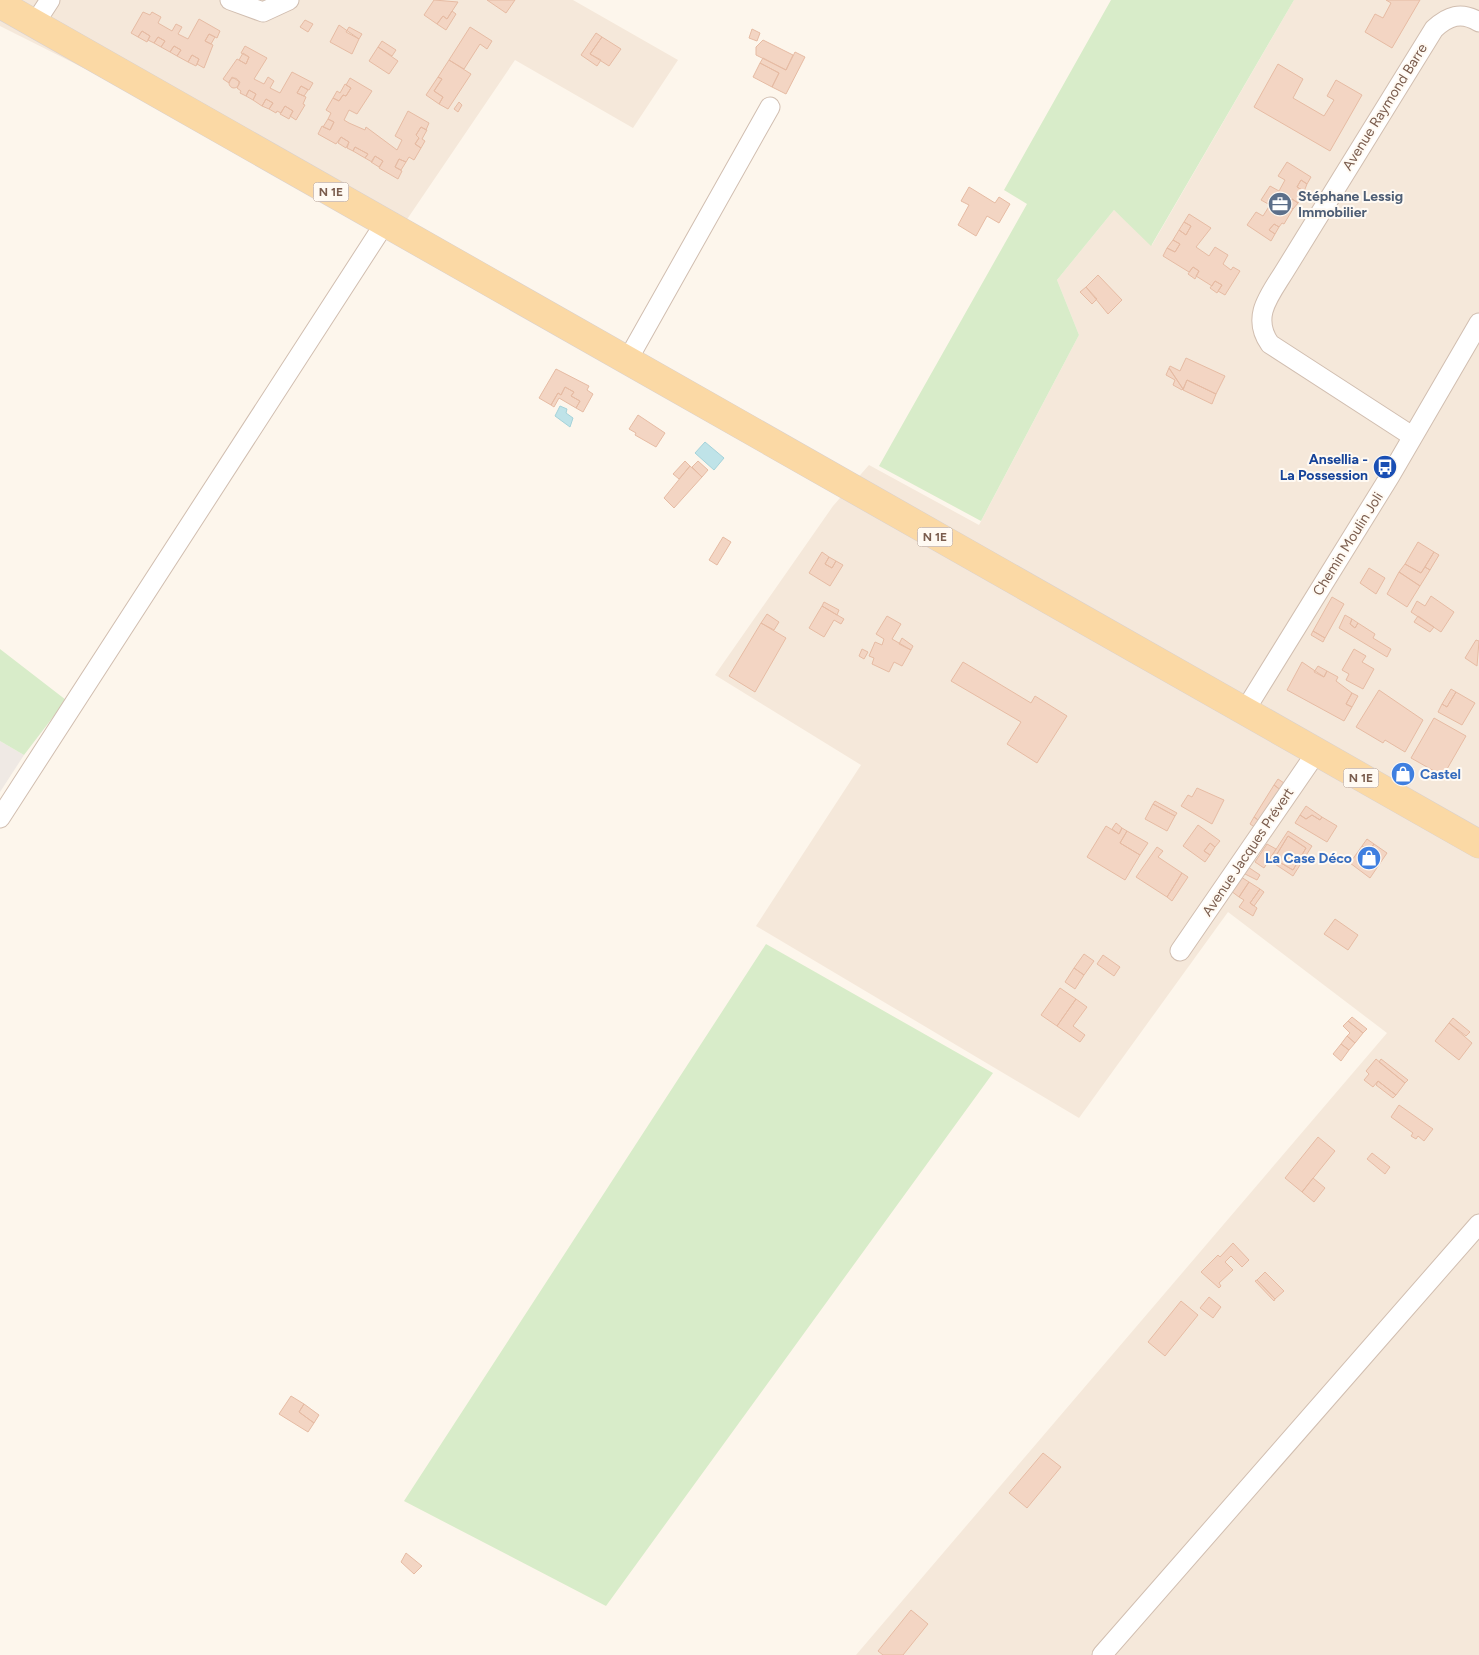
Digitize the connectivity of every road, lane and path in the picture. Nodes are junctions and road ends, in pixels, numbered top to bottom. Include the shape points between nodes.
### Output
1 (50, 0) edge
2 (230, 0) edge
3 (288, 0) edge
4 (0, 5) edge
5 (1479, 22) edge
6 (35, 23) junction
7 (770, 107) dead end
8 (385, 223) junction
9 (1479, 323) edge
10 (627, 361) junction
11 (1412, 436) junction
12 (1244, 712) junction
13 (1316, 753) junction
14 (0, 818) edge
15 (1479, 844) edge
16 (1180, 951) dead end
17 (1479, 1224) edge
18 (1102, 1655) edge

1 - 6 street
2 - 3 street via 263,12
4 - 6 main road, N 1E
5 - 11 street, Avenue Raymond Barre via 1469,16 1456,15 1434,29 1284,272 1262,313 1260,325 1270,344
6 - 8 main road, N 1E
7 - 10 street
8 - 10 main road, N 1E
8 - 14 street
9 - 11 street, Chemin Moulin Joli
10 - 12 main road, N 1E
11 - 12 street, Chemin Moulin Joli
12 - 13 main road, N 1E
13 - 15 main road, N 1E
13 - 16 street, Avenue Jacques Prévert
17 - 18 street

